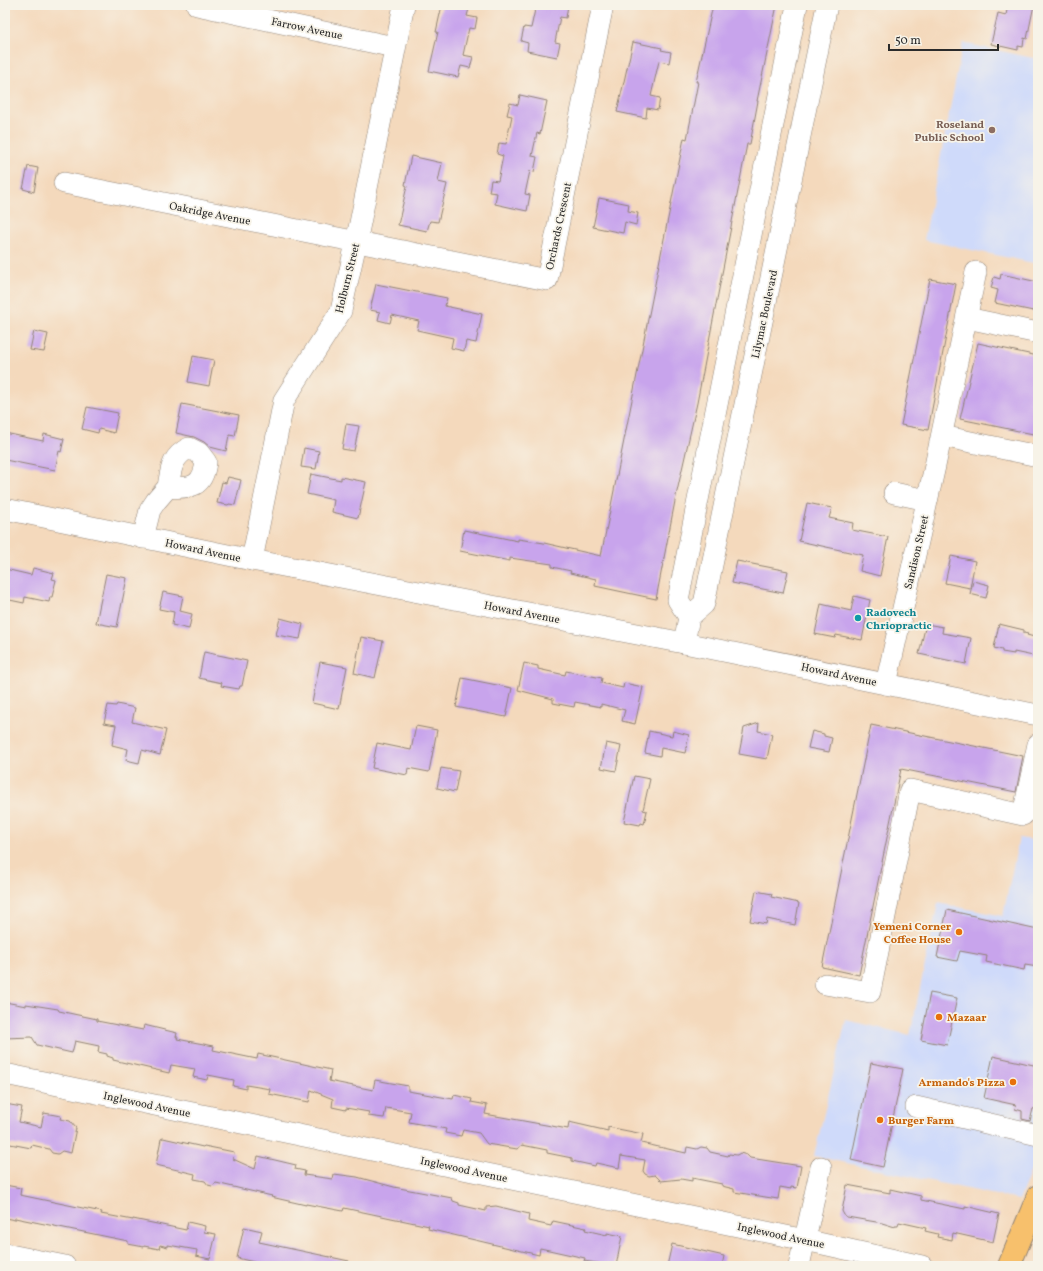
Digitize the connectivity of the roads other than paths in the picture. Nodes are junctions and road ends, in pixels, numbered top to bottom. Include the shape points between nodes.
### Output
1 (197, 5) edge
2 (404, 5) edge
3 (603, 5) edge
4 (797, 5) edge
5 (827, 5) edge
6 (394, 47) junction
7 (64, 183) dead end
8 (356, 243) junction
9 (976, 272) dead end
10 (967, 318) junction
11 (1038, 333) edge
12 (942, 436) junction
13 (1038, 456) edge
14 (168, 487) dead end
15 (894, 493) dead end
16 (927, 500) junction
17 (5, 509) edge
18 (143, 538) junction
19 (252, 560) junction
20 (689, 617) junction
21 (684, 642) junction
22 (886, 684) junction
23 (1038, 715) edge
24 (1038, 744) edge
25 (825, 984) dead end
26 (5, 1074) edge
27 (916, 1107) dead end
28 (1038, 1135) edge
29 (821, 1167) dead end
30 (1038, 1196) edge
31 (805, 1240) junction
32 (5, 1254) edge
33 (65, 1266) edge
34 (799, 1266) edge
35 (922, 1266) edge
36 (1009, 1266) edge

1 - 6 street, Farrow Avenue
2 - 6 street, Holburn Street
3 - 8 street, Orchards Crescent via 547,280
4 - 20 street via 678,600
5 - 20 street, Lilymac Boulevard via 704,604
6 - 8 street, Holburn Street
7 - 8 street, Oakridge Avenue
8 - 19 street, Holburn Street via 341,311 284,400
9 - 10 street, Sandison Street
10 - 11 street
10 - 12 street, Sandison Street
12 - 13 street
12 - 16 street, Sandison Street
14 - 18 street via 150,510
15 - 16 street
16 - 22 street, Sandison Street
17 - 18 street, Howard Avenue
18 - 19 street, Howard Avenue
19 - 21 street, Howard Avenue
20 - 21 street
21 - 22 street, Howard Avenue
22 - 23 street, Howard Avenue
24 - 25 street via 1024,815 910,790 870,992
26 - 31 street, Inglewood Avenue
27 - 28 street
29 - 31 street
30 - 36 main road
31 - 34 street
31 - 35 street, Inglewood Avenue
32 - 33 street

